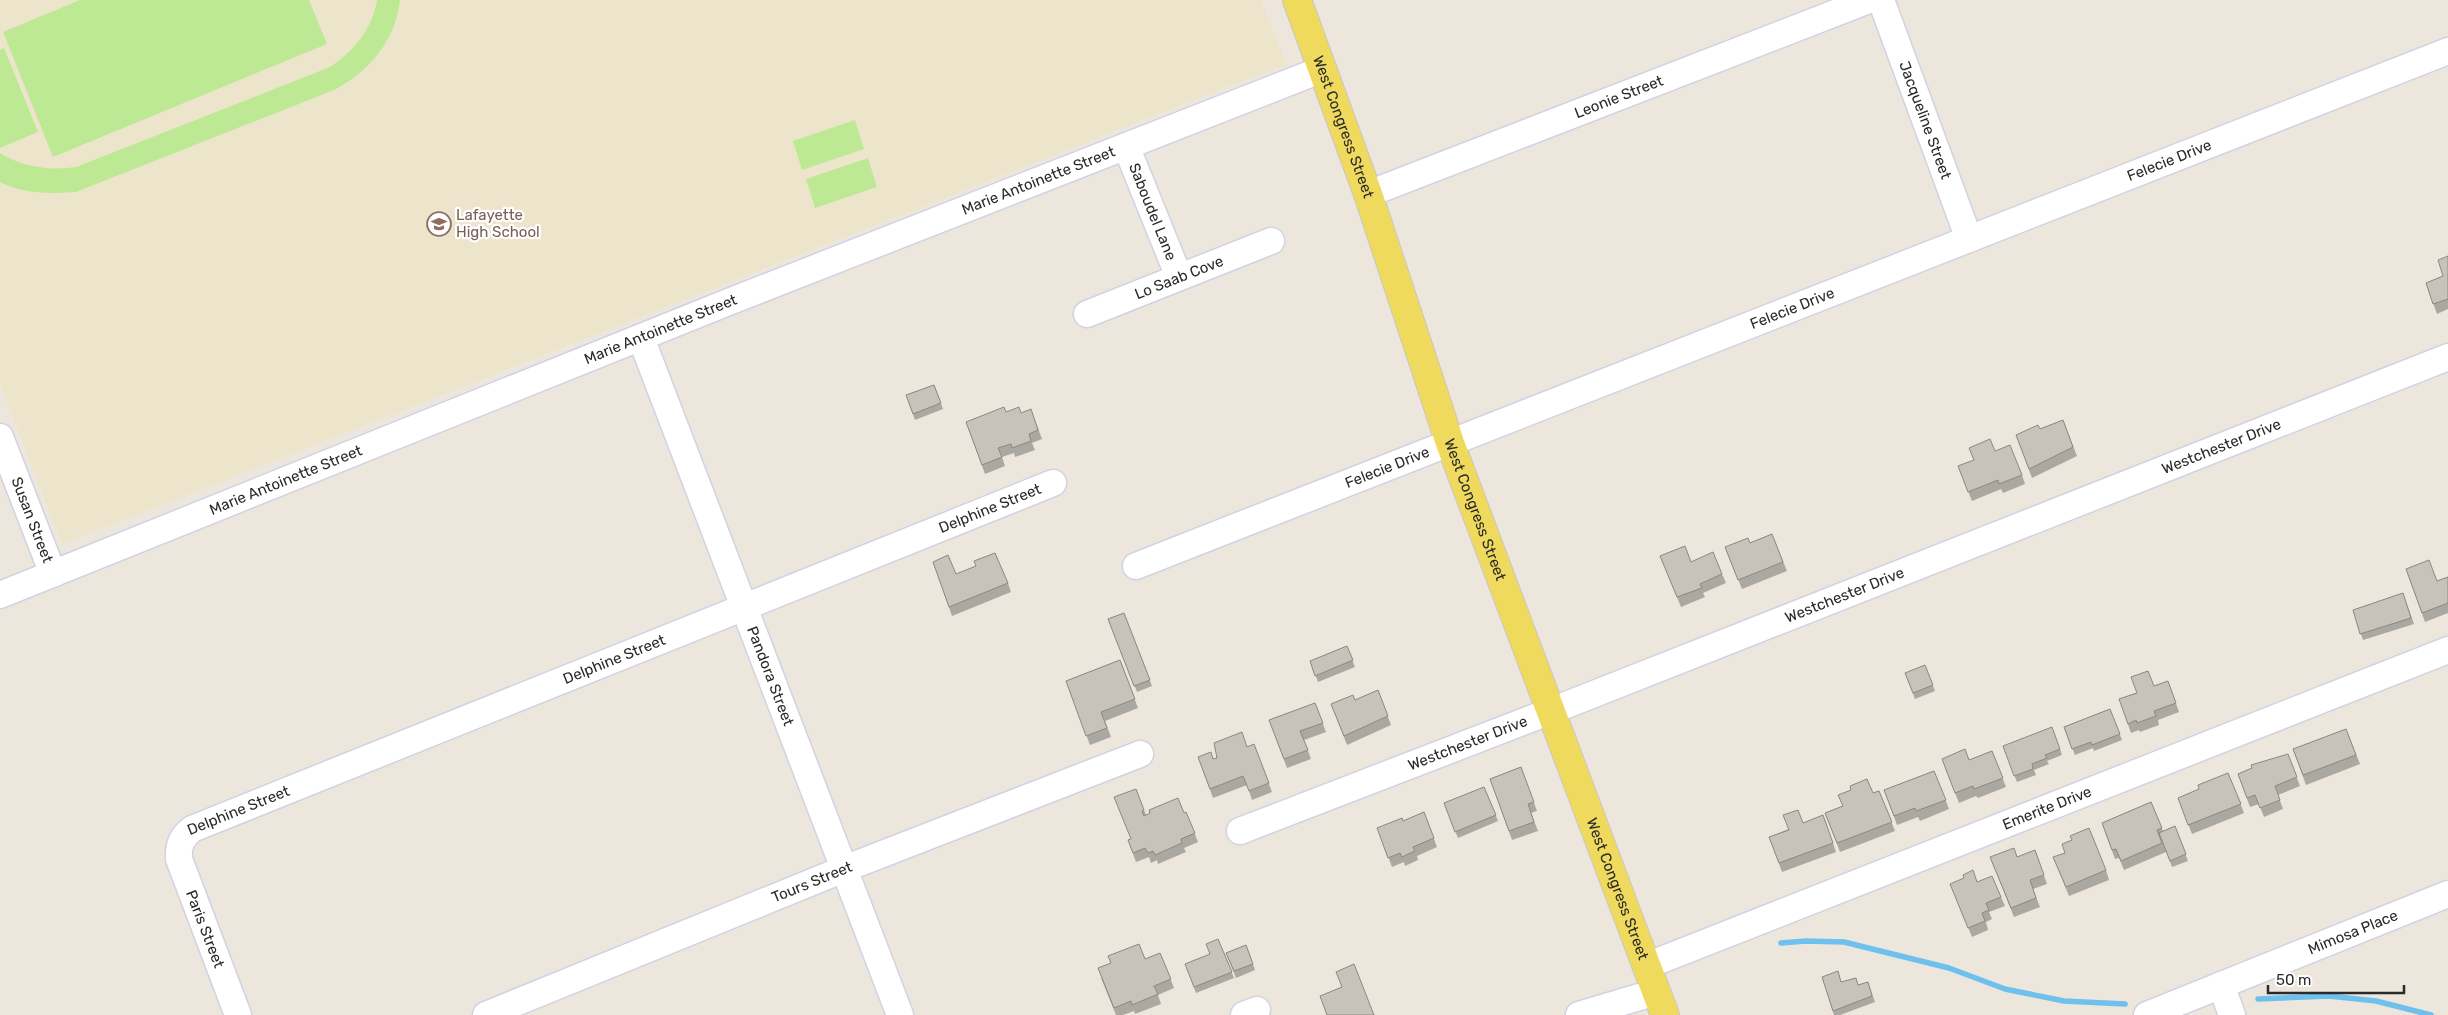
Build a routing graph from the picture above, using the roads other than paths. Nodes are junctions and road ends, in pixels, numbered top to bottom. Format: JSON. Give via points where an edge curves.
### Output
{"nodes":[{"id":1,"x":1296,"y":0,"type":"edge"},
{"id":2,"x":1870,"y":0,"type":"edge"},
{"id":3,"x":1881,"y":0,"type":"edge"},
{"id":4,"x":2448,"y":51,"type":"edge"},
{"id":5,"x":1323,"y":69,"type":"junction"},
{"id":6,"x":1126,"y":146,"type":"junction"},
{"id":7,"x":1368,"y":194,"type":"junction"},
{"id":8,"x":1969,"y":239,"type":"junction"},
{"id":9,"x":1270,"y":241,"type":"dead end"},
{"id":10,"x":1179,"y":278,"type":"junction"},
{"id":11,"x":1087,"y":314,"type":"dead end"},
{"id":12,"x":641,"y":338,"type":"junction"},
{"id":13,"x":2448,"y":357,"type":"edge"},
{"id":14,"x":0,"y":437,"type":"edge"},
{"id":15,"x":1450,"y":443,"type":"junction"},
{"id":16,"x":1052,"y":484,"type":"dead end"},
{"id":17,"x":1136,"y":566,"type":"dead end"},
{"id":18,"x":53,"y":574,"type":"junction"},
{"id":19,"x":0,"y":595,"type":"edge"},
{"id":20,"x":744,"y":605,"type":"junction"},
{"id":21,"x":2448,"y":650,"type":"edge"},
{"id":22,"x":1551,"y":711,"type":"junction"},
{"id":23,"x":1140,"y":754,"type":"dead end"},
{"id":24,"x":1240,"y":831,"type":"dead end"},
{"id":25,"x":180,"y":843,"type":"joint"},
{"id":26,"x":844,"y":868,"type":"junction"},
{"id":27,"x":2448,"y":894,"type":"edge"},
{"id":28,"x":1646,"y":966,"type":"junction"},
{"id":29,"x":2221,"y":985,"type":"junction"},
{"id":30,"x":1660,"y":1004,"type":"edge"},
{"id":31,"x":238,"y":1015,"type":"edge"},
{"id":32,"x":486,"y":1015,"type":"edge"},
{"id":33,"x":900,"y":1015,"type":"edge"},
{"id":34,"x":1579,"y":1015,"type":"edge"},
{"id":35,"x":2146,"y":1015,"type":"edge"},
{"id":36,"x":2232,"y":1015,"type":"edge"}],
"edges":[{"from":1,"to":5,"type":"main road","name":"West Congress Street"},
{"from":2,"to":7,"type":"street","name":"Leonie Street"},
{"from":3,"to":8,"type":"street","name":"Jacqueline Street"},
{"from":4,"to":8,"type":"street","name":"Felecie Drive"},
{"from":5,"to":6,"type":"street","name":"Marie Antoinette Street"},
{"from":5,"to":7,"type":"main road","name":"West Congress Street"},
{"from":6,"to":10,"type":"street","name":"Saboudel Lane"},
{"from":6,"to":12,"type":"street","name":"Marie Antoinette Street"},
{"from":7,"to":15,"type":"main road","name":"West Congress Street"},
{"from":8,"to":15,"type":"street","name":"Felecie Drive"},
{"from":9,"to":10,"type":"street","name":"Lo Saab Cove"},
{"from":10,"to":11,"type":"street","name":"Lo Saab Cove"},
{"from":12,"to":18,"type":"street","name":"Marie Antoinette Street"},
{"from":12,"to":20,"type":"street","name":"Pandora Street"},
{"from":13,"to":22,"type":"street","name":"Westchester Drive"},
{"from":14,"to":18,"type":"street","name":"Susan Street"},
{"from":15,"to":17,"type":"street","name":"Felecie Drive"},
{"from":15,"to":22,"type":"main road","name":"West Congress Street"},
{"from":16,"to":20,"type":"street","name":"Delphine Street"},
{"from":18,"to":19,"type":"street","name":"Marie Antoinette Street"},
{"from":20,"to":25,"type":"street","name":"Delphine Street","via":[[192,829]]},
{"from":20,"to":26,"type":"street","name":"Pandora Street"},
{"from":21,"to":28,"type":"street","name":"Emerite Drive"},
{"from":22,"to":24,"type":"street","name":"Westchester Drive"},
{"from":22,"to":28,"type":"main road","name":"West Congress Street"},
{"from":23,"to":26,"type":"street","name":"Tours Street"},
{"from":25,"to":31,"type":"street","name":"Paris Street","via":[[179,859]]},
{"from":26,"to":32,"type":"street","name":"Tours Street"},
{"from":26,"to":33,"type":"street","name":"Pandora Street"},
{"from":27,"to":29,"type":"street","name":"Mimosa Place"},
{"from":28,"to":30,"type":"main road","name":"West Congress Street"},
{"from":29,"to":35,"type":"street","name":"Mimosa Place"},
{"from":29,"to":36,"type":"street"},
{"from":30,"to":34,"type":"street"}]}
